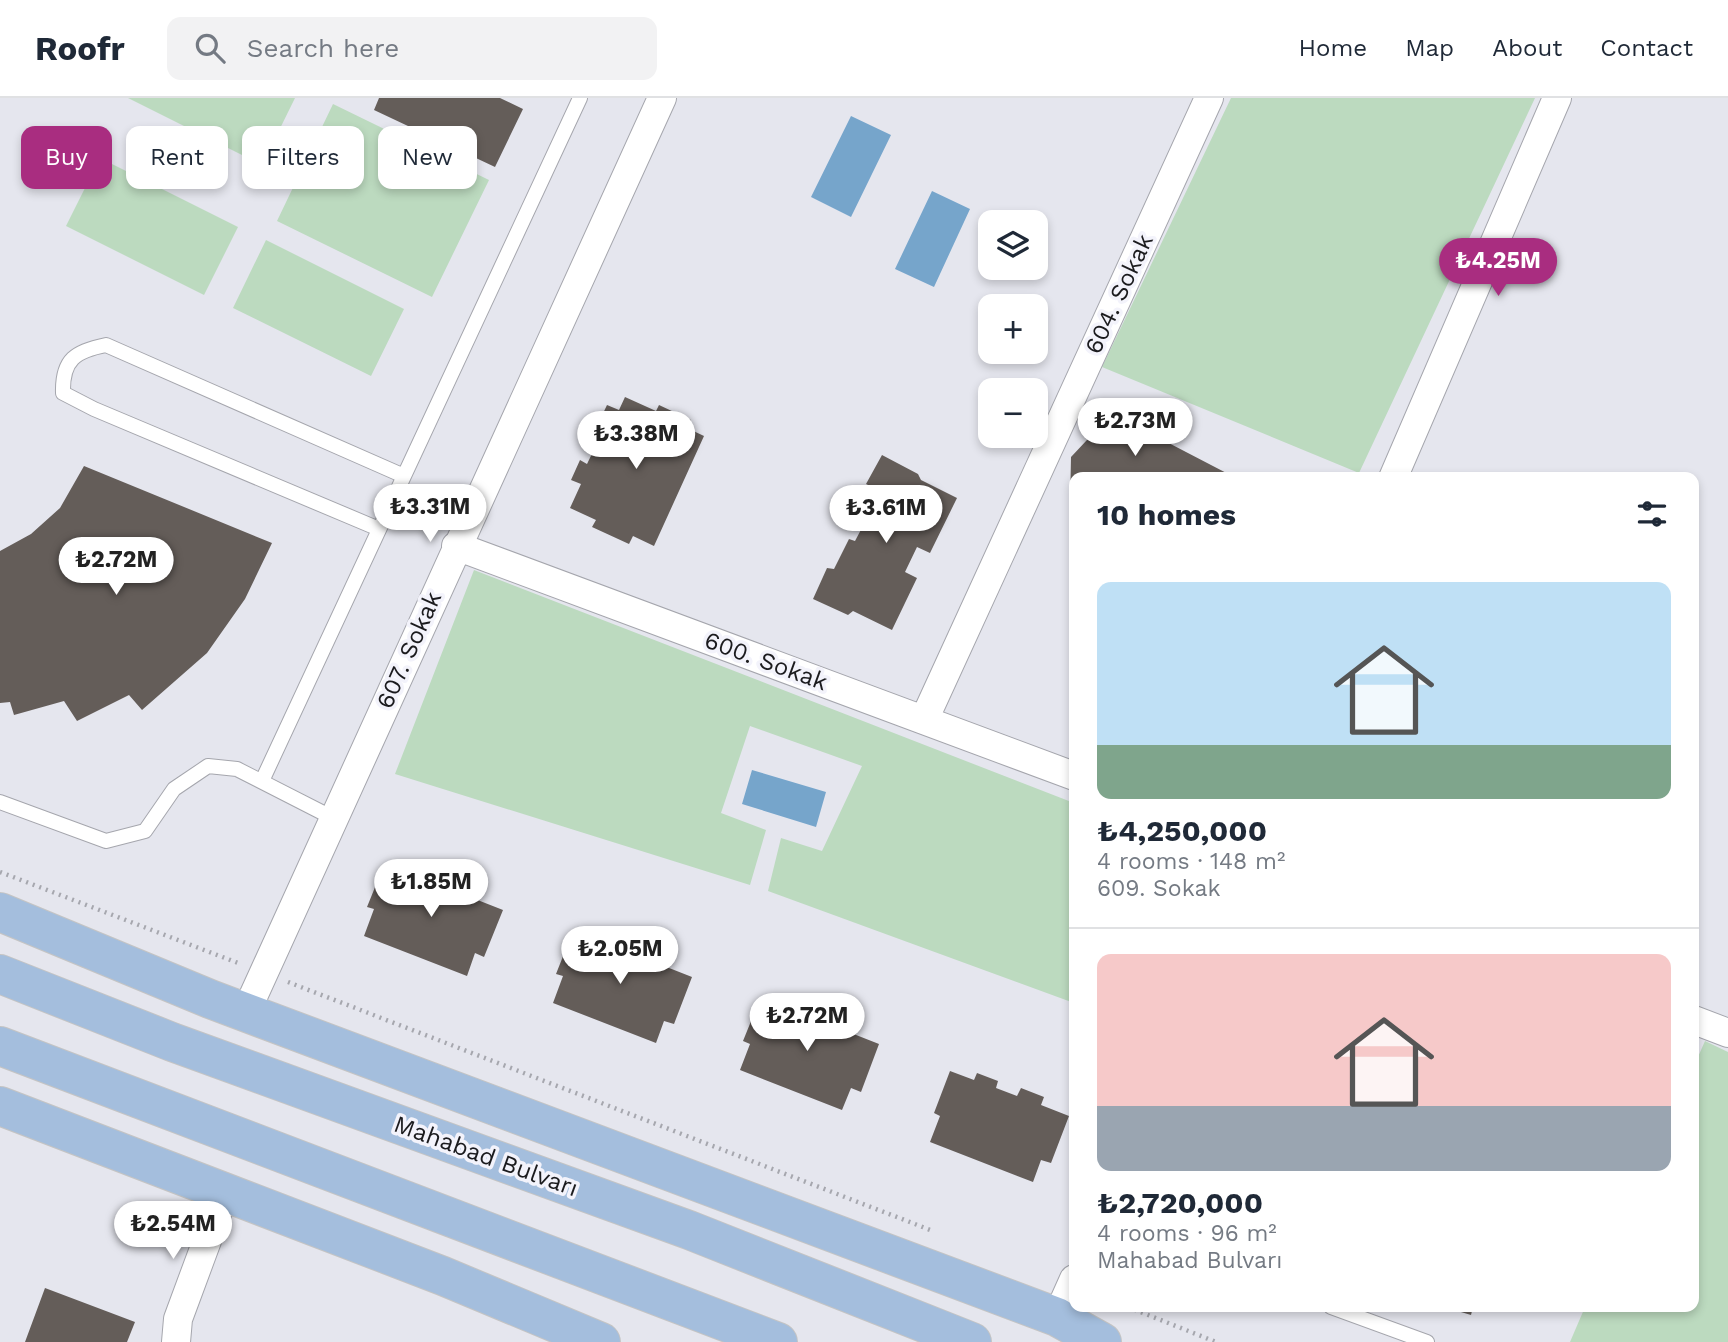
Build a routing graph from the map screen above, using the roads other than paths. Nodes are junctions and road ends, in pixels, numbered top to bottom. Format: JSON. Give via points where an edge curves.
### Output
{"nodes":[{"id":1,"x":580,"y":98,"type":"edge"},
{"id":2,"x":662,"y":98,"type":"edge"},
{"id":3,"x":1209,"y":98,"type":"edge"},
{"id":4,"x":1557,"y":98,"type":"edge"},
{"id":5,"x":1396,"y":472,"type":"edge"},
{"id":6,"x":404,"y":476,"type":"junction"},
{"id":7,"x":379,"y":529,"type":"junction"},
{"id":8,"x":456,"y":545,"type":"junction"},
{"id":9,"x":924,"y":720,"type":"junction"},
{"id":10,"x":1069,"y":774,"type":"edge"},
{"id":11,"x":262,"y":781,"type":"junction"},
{"id":12,"x":0,"y":802,"type":"edge"},
{"id":13,"x":333,"y":818,"type":"junction"},
{"id":14,"x":0,"y":912,"type":"edge"},
{"id":15,"x":0,"y":974,"type":"edge"},
{"id":16,"x":246,"y":1012,"type":"junction"},
{"id":17,"x":1699,"y":1022,"type":"edge"},
{"id":18,"x":1728,"y":1033,"type":"edge"},
{"id":19,"x":0,"y":1046,"type":"edge"},
{"id":20,"x":0,"y":1106,"type":"edge"},
{"id":21,"x":225,"y":1192,"type":"junction"},
{"id":22,"x":1069,"y":1290,"type":"edge"},
{"id":23,"x":1345,"y":1312,"type":"edge"},
{"id":24,"x":1057,"y":1317,"type":"junction"},
{"id":25,"x":176,"y":1342,"type":"edge"},
{"id":26,"x":601,"y":1342,"type":"edge"},
{"id":27,"x":778,"y":1342,"type":"edge"},
{"id":28,"x":972,"y":1342,"type":"edge"},
{"id":29,"x":1102,"y":1342,"type":"edge"},
{"id":30,"x":1427,"y":1342,"type":"edge"}],
"edges":[{"from":1,"to":6,"type":"lane"},
{"from":2,"to":8,"type":"street","name":"607. Sokak"},
{"from":3,"to":9,"type":"street","name":"604. Sokak"},
{"from":4,"to":5,"type":"street"},
{"from":6,"to":7,"type":"lane"},
{"from":6,"to":7,"type":"lane","via":[[106,345],[73,358],[62,374],[63,393],[94,409]]},
{"from":7,"to":11,"type":"lane"},
{"from":8,"to":9,"type":"street","name":"600. Sokak"},
{"from":8,"to":13,"type":"street","name":"607. Sokak"},
{"from":9,"to":10,"type":"street","name":"600. Sokak"},
{"from":11,"to":12,"type":"lane","via":[[237,769],[208,766],[174,789],[145,831],[106,841]]},
{"from":11,"to":13,"type":"lane"},
{"from":13,"to":16,"type":"street","name":"607. Sokak"},
{"from":14,"to":16,"type":"main road"},
{"from":15,"to":28,"type":"main road","name":"Mahabad Bulvarı","via":[[172,1042],[689,1230]]},
{"from":16,"to":24,"type":"main road"},
{"from":17,"to":18,"type":"street"},
{"from":19,"to":27,"type":"main road"},
{"from":20,"to":21,"type":"main road"},
{"from":21,"to":25,"type":"street","via":[[178,1320]]},
{"from":21,"to":26,"type":"main road"},
{"from":22,"to":24,"type":"street"},
{"from":23,"to":30,"type":"lane"},
{"from":24,"to":29,"type":"main road"}]}
